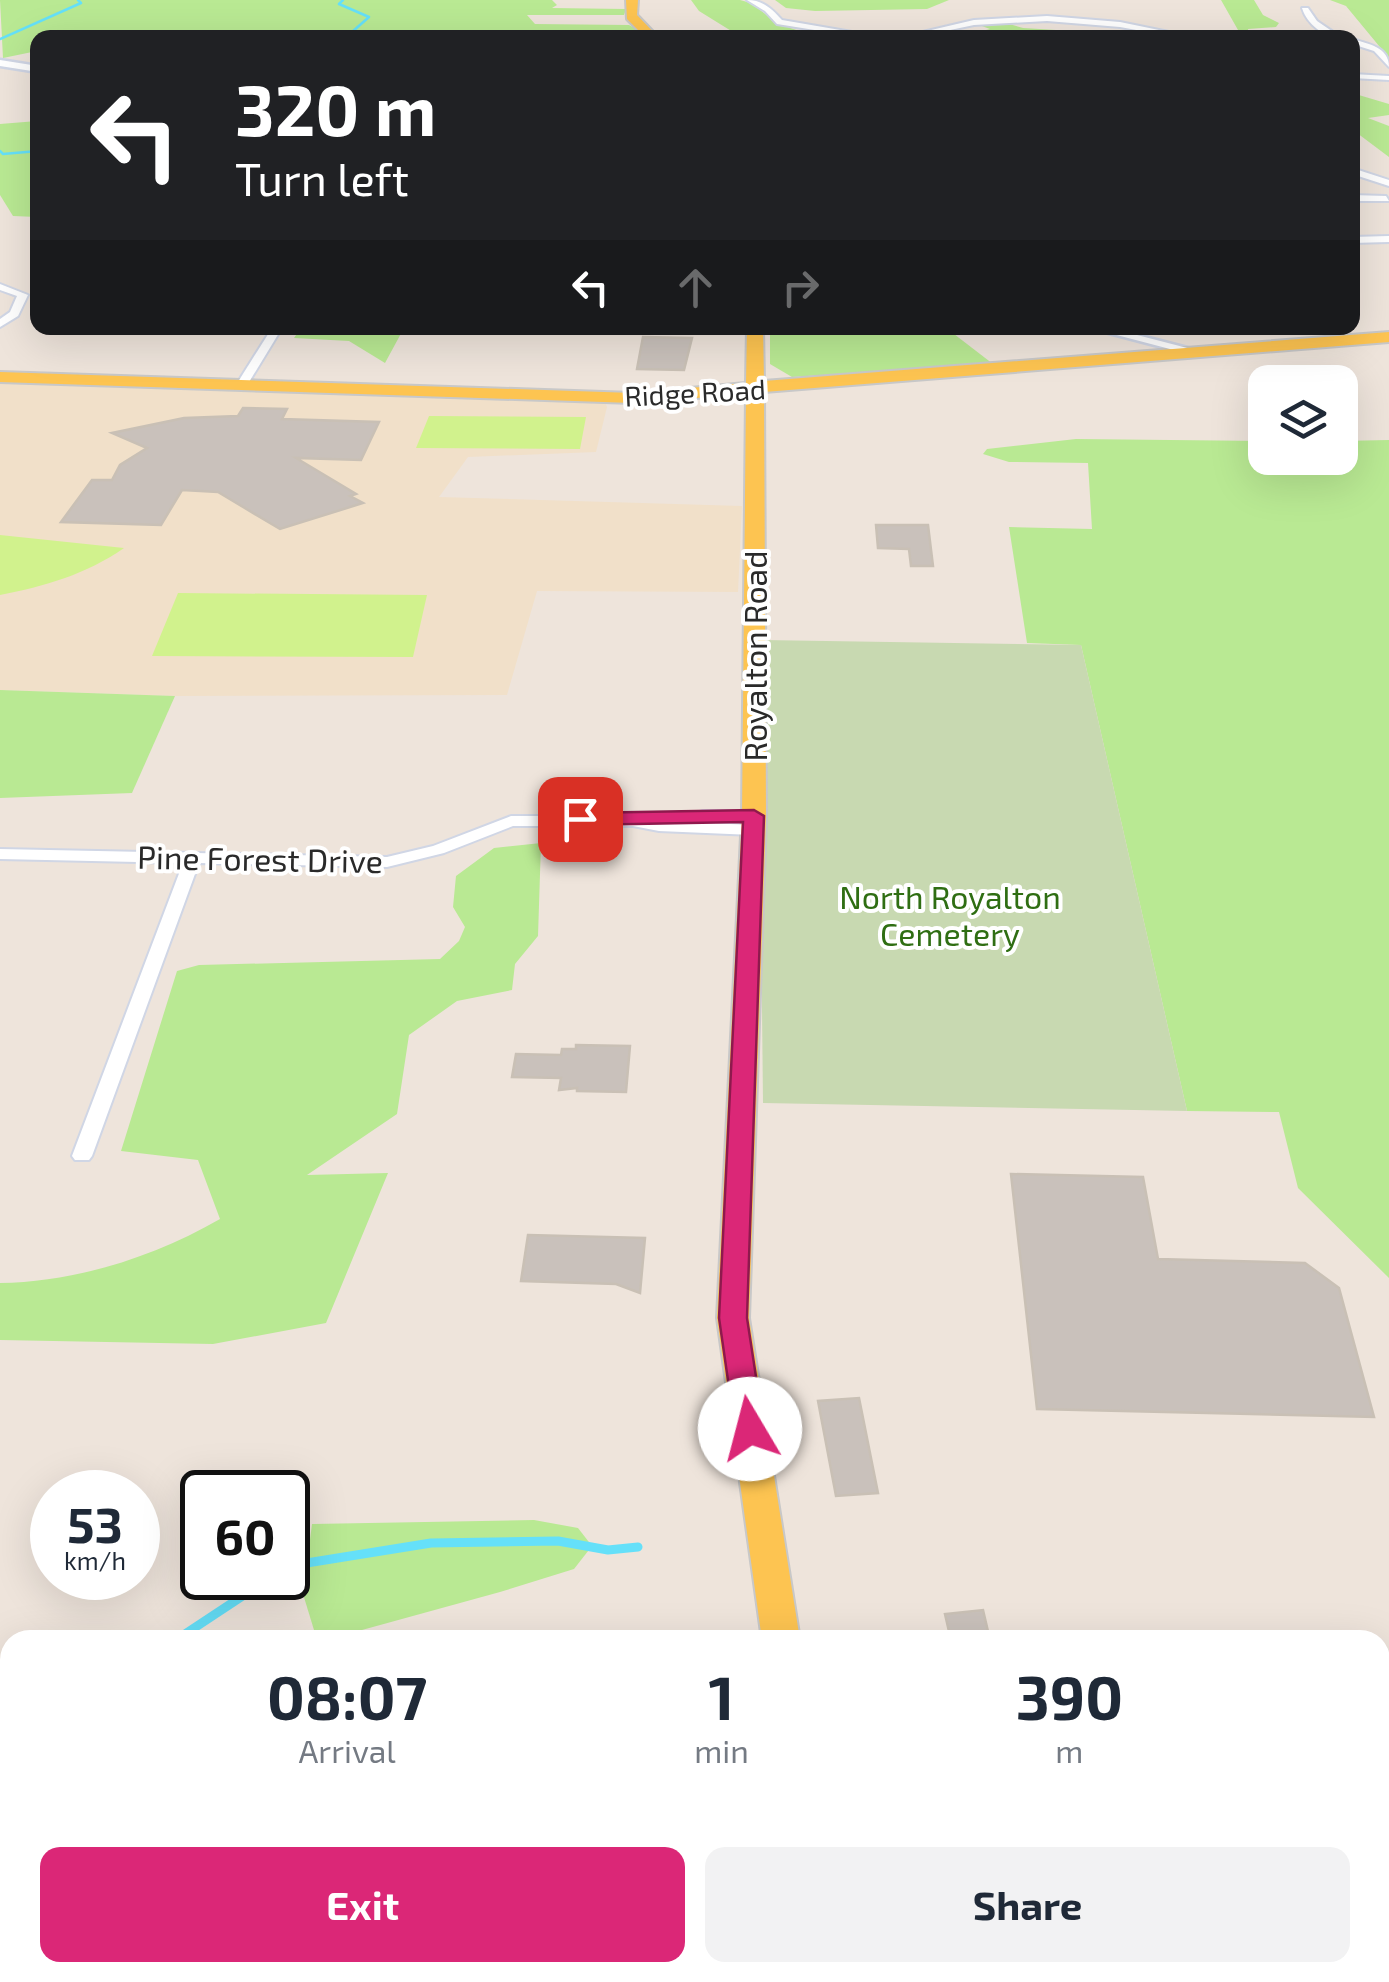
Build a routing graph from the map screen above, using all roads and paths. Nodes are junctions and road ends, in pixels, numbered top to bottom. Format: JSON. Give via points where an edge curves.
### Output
{"nodes":[{"id":1,"x":632,"y":0,"type":"edge"},
{"id":2,"x":751,"y":0,"type":"edge"},
{"id":3,"x":1304,"y":10,"type":"dead end"},
{"id":4,"x":790,"y":24,"type":"junction"},
{"id":5,"x":646,"y":30,"type":"edge"},
{"id":6,"x":830,"y":30,"type":"edge"},
{"id":7,"x":872,"y":30,"type":"edge"},
{"id":8,"x":938,"y":30,"type":"edge"},
{"id":9,"x":1154,"y":30,"type":"edge"},
{"id":10,"x":1326,"y":30,"type":"edge"},
{"id":11,"x":1360,"y":44,"type":"edge"},
{"id":12,"x":0,"y":63,"type":"edge"},
{"id":13,"x":1389,"y":65,"type":"edge"},
{"id":14,"x":30,"y":68,"type":"edge"},
{"id":15,"x":1360,"y":76,"type":"edge"},
{"id":16,"x":1389,"y":78,"type":"edge"},
{"id":17,"x":1360,"y":176,"type":"edge"},
{"id":18,"x":1388,"y":193,"type":"edge"},
{"id":19,"x":1360,"y":197,"type":"edge"},
{"id":20,"x":1389,"y":239,"type":"edge"},
{"id":21,"x":1360,"y":240,"type":"edge"},
{"id":22,"x":0,"y":287,"type":"edge"},
{"id":23,"x":30,"y":294,"type":"edge"},
{"id":24,"x":23,"y":295,"type":"junction"},
{"id":25,"x":0,"y":324,"type":"edge"},
{"id":26,"x":273,"y":335,"type":"edge"},
{"id":27,"x":755,"y":335,"type":"edge"},
{"id":28,"x":1126,"y":335,"type":"edge"},
{"id":29,"x":1389,"y":337,"type":"edge"},
{"id":30,"x":1189,"y":350,"type":"junction"},
{"id":31,"x":0,"y":377,"type":"edge"},
{"id":32,"x":242,"y":385,"type":"junction"},
{"id":33,"x":752,"y":390,"type":"junction"},
{"id":34,"x":753,"y":823,"type":"junction"},
{"id":35,"x":0,"y":854,"type":"edge"},
{"id":36,"x":192,"y":859,"type":"junction"},
{"id":37,"x":82,"y":1156,"type":"dead end"},
{"id":38,"x":780,"y":1630,"type":"edge"}],
"edges":[{"from":1,"to":5,"type":"main road","via":[[631,16]]},
{"from":2,"to":4,"type":"street"},
{"from":3,"to":10,"type":"street"},
{"from":4,"to":6,"type":"street"},
{"from":4,"to":7,"type":"street"},
{"from":8,"to":9,"type":"street","via":[[978,20],[1044,17]]},
{"from":11,"to":13,"type":"street","via":[[1377,49]]},
{"from":12,"to":14,"type":"street"},
{"from":15,"to":16,"type":"street"},
{"from":17,"to":18,"type":"street"},
{"from":18,"to":19,"type":"street"},
{"from":20,"to":21,"type":"street"},
{"from":22,"to":24,"type":"street"},
{"from":23,"to":24,"type":"street"},
{"from":24,"to":25,"type":"street"},
{"from":26,"to":32,"type":"street"},
{"from":27,"to":33,"type":"main road","name":"Royalton Road"},
{"from":28,"to":30,"type":"street"},
{"from":29,"to":30,"type":"main road","name":"Ridge Road"},
{"from":30,"to":33,"type":"main road","name":"Ridge Road"},
{"from":31,"to":32,"type":"main road","name":"Ridge Road"},
{"from":32,"to":33,"type":"main road","name":"Ridge Road","via":[[633,398]]},
{"from":33,"to":34,"type":"main road","name":"Royalton Road"},
{"from":34,"to":36,"type":"street","name":"Pine Forest Drive","via":[[511,821],[387,862]]},
{"from":34,"to":38,"type":"main road","name":"Royalton Road","via":[[733,1318]]},
{"from":35,"to":36,"type":"street","name":"Pine Forest Drive"},
{"from":36,"to":37,"type":"street"}]}
